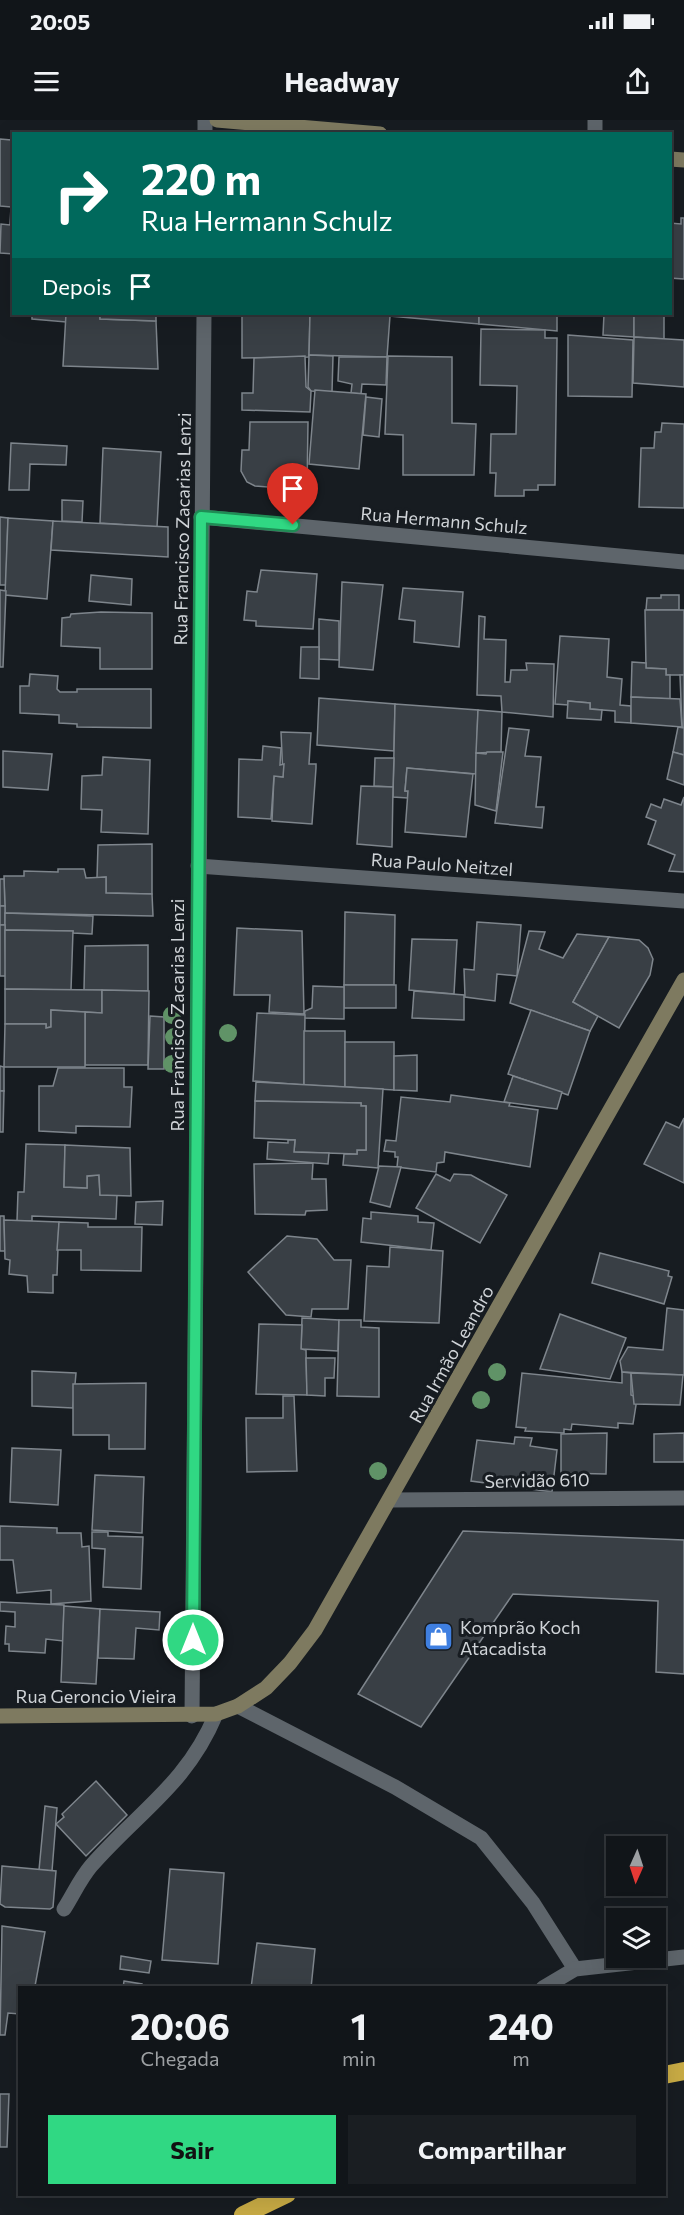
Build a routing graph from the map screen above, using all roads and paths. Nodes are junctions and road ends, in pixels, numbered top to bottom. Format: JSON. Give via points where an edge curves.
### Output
{"nodes":[{"id":1,"x":217,"y":120,"type":"edge"},
{"id":2,"x":358,"y":132,"type":"edge"},
{"id":3,"x":204,"y":315,"type":"edge"},
{"id":4,"x":201,"y":517,"type":"junction"},
{"id":5,"x":684,"y":562,"type":"edge"},
{"id":6,"x":198,"y":866,"type":"junction"},
{"id":7,"x":684,"y":901,"type":"edge"},
{"id":8,"x":684,"y":981,"type":"edge"},
{"id":9,"x":684,"y":1498,"type":"edge"},
{"id":10,"x":390,"y":1500,"type":"junction"},
{"id":11,"x":238,"y":1706,"type":"junction"},
{"id":12,"x":216,"y":1714,"type":"junction"},
{"id":13,"x":0,"y":1716,"type":"edge"},
{"id":14,"x":192,"y":1716,"type":"junction"},
{"id":15,"x":64,"y":1909,"type":"dead end"},
{"id":16,"x":684,"y":1957,"type":"edge"},
{"id":17,"x":575,"y":1969,"type":"junction"},
{"id":18,"x":546,"y":1986,"type":"edge"},
{"id":19,"x":684,"y":2071,"type":"edge"},
{"id":20,"x":666,"y":2074,"type":"edge"},
{"id":21,"x":283,"y":2196,"type":"edge"},
{"id":22,"x":243,"y":2215,"type":"edge"}],
"edges":[{"from":1,"to":2,"type":"street"},
{"from":3,"to":4,"type":"street","name":"Rua Francisco Zacarias Lenzi"},
{"from":4,"to":5,"type":"street","name":"Rua Hermann Schulz"},
{"from":4,"to":6,"type":"street","name":"Rua Francisco Zacarias Lenzi"},
{"from":6,"to":7,"type":"street","name":"Rua Paulo Neitzel"},
{"from":6,"to":14,"type":"street","name":"Rua Francisco Zacarias Lenzi"},
{"from":8,"to":10,"type":"street","name":"Rua Irmão Leandro"},
{"from":9,"to":10,"type":"street","name":"Servidão 610"},
{"from":10,"to":11,"type":"street","name":"Rua Irmão Leandro","via":[[315,1630],[266,1688]]},
{"from":11,"to":12,"type":"street","name":"Rua Irmão Leandro"},
{"from":11,"to":17,"type":"street","via":[[395,1787],[481,1838],[533,1902]]},
{"from":12,"to":14,"type":"street","name":"Rua Irmão Leandro"},
{"from":12,"to":15,"type":"street","via":[[189,1766],[90,1868]]},
{"from":13,"to":14,"type":"street","name":"Rua Geroncio Vieira"},
{"from":16,"to":17,"type":"street"},
{"from":17,"to":18,"type":"street"},
{"from":19,"to":20,"type":"highway"},
{"from":21,"to":22,"type":"highway"}]}
